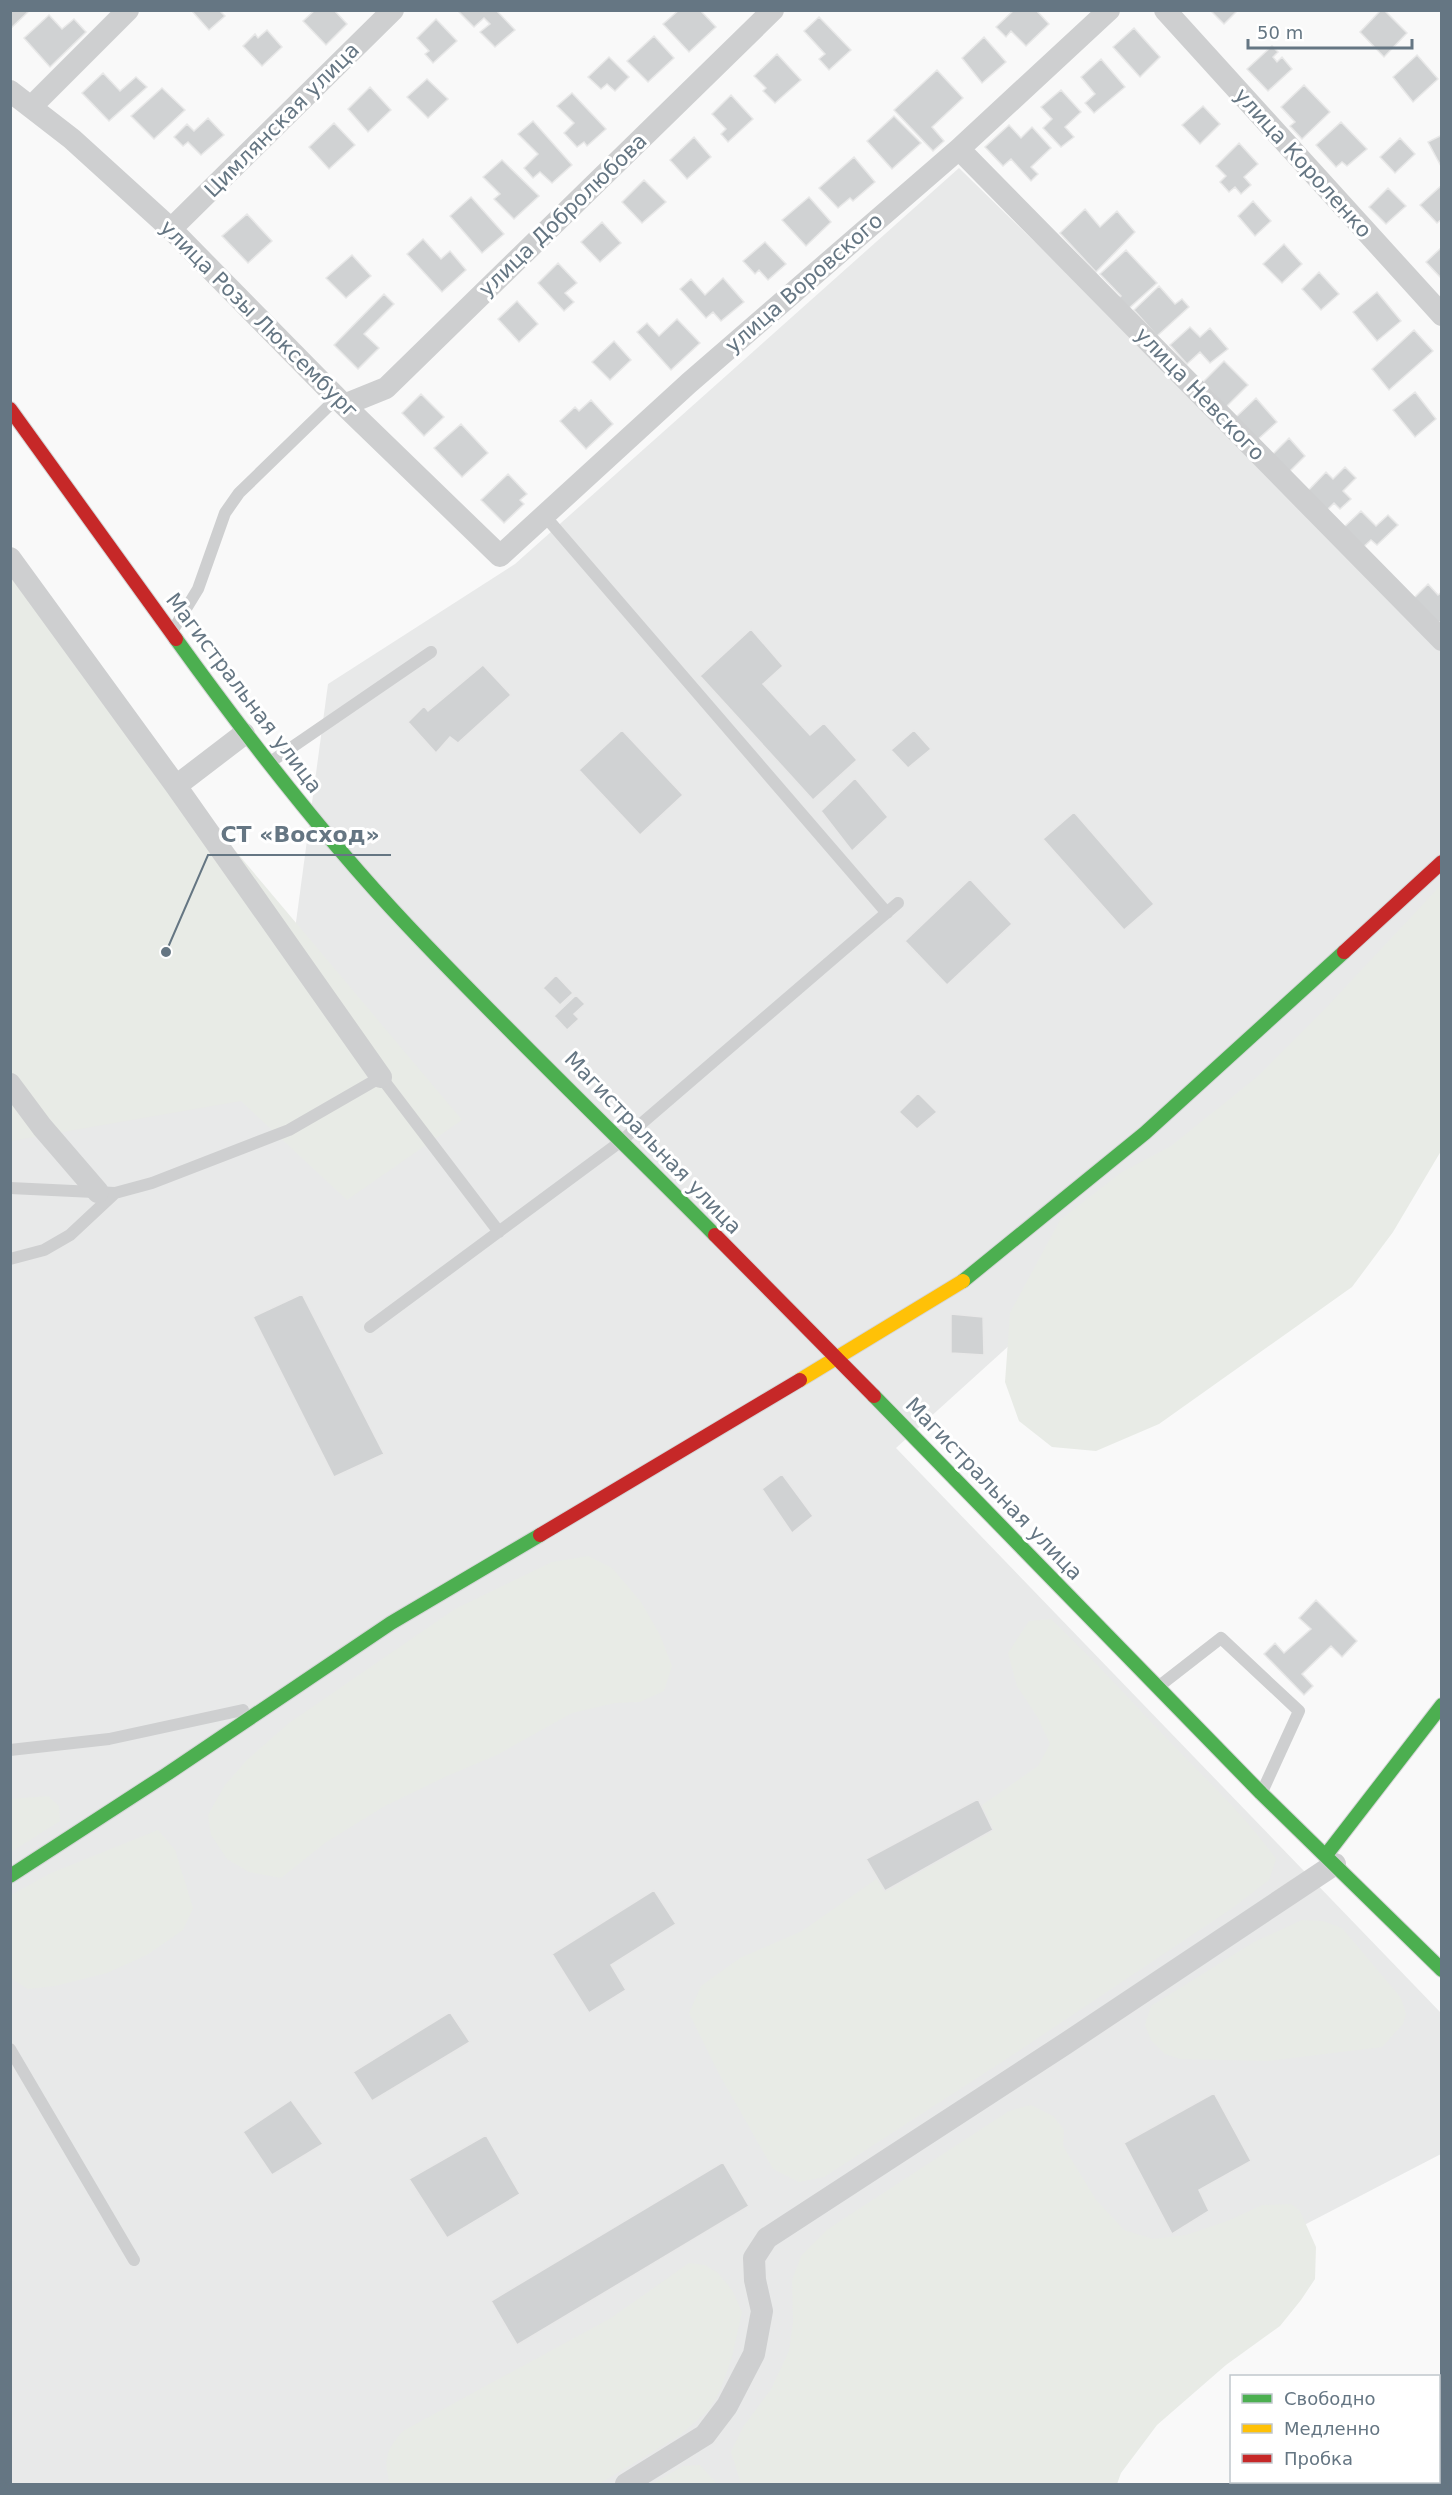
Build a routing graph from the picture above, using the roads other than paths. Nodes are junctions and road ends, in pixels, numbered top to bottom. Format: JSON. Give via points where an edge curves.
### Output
{"nodes":[{"id":1,"x":128,"y":10,"type":"edge"},
{"id":2,"x":393,"y":10,"type":"edge"},
{"id":3,"x":773,"y":10,"type":"edge"},
{"id":4,"x":1109,"y":10,"type":"edge"},
{"id":5,"x":1165,"y":10,"type":"edge"},
{"id":6,"x":10,"y":91,"type":"edge"},
{"id":7,"x":31,"y":107,"type":"junction"},
{"id":8,"x":959,"y":149,"type":"junction"},
{"id":9,"x":171,"y":229,"type":"junction"},
{"id":10,"x":1442,"y":315,"type":"edge"},
{"id":11,"x":340,"y":402,"type":"junction"},
{"id":12,"x":10,"y":409,"type":"edge"},
{"id":13,"x":544,"y":515,"type":"junction"},
{"id":14,"x":500,"y":556,"type":"joint"},
{"id":15,"x":10,"y":558,"type":"edge"},
{"id":16,"x":171,"y":633,"type":"junction"},
{"id":17,"x":1442,"y":640,"type":"edge"},
{"id":18,"x":432,"y":652,"type":"dead end"},
{"id":19,"x":244,"y":734,"type":"junction"},
{"id":20,"x":268,"y":763,"type":"junction"},
{"id":21,"x":176,"y":786,"type":"junction"},
{"id":22,"x":1442,"y":861,"type":"edge"},
{"id":23,"x":898,"y":903,"type":"dead end"},
{"id":24,"x":887,"y":913,"type":"junction"},
{"id":25,"x":381,"y":1077,"type":"junction"},
{"id":26,"x":10,"y":1084,"type":"edge"},
{"id":27,"x":620,"y":1142,"type":"junction"},
{"id":28,"x":10,"y":1188,"type":"edge"},
{"id":29,"x":106,"y":1192,"type":"junction"},
{"id":30,"x":499,"y":1232,"type":"junction"},
{"id":31,"x":10,"y":1259,"type":"edge"},
{"id":32,"x":370,"y":1327,"type":"dead end"},
{"id":33,"x":837,"y":1358,"type":"junction"},
{"id":34,"x":1158,"y":1687,"type":"junction"},
{"id":35,"x":271,"y":1704,"type":"junction"},
{"id":36,"x":1442,"y":1705,"type":"edge"},
{"id":37,"x":10,"y":1750,"type":"edge"},
{"id":38,"x":1261,"y":1793,"type":"junction"},
{"id":39,"x":1330,"y":1859,"type":"junction"},
{"id":40,"x":10,"y":1876,"type":"edge"},
{"id":41,"x":1442,"y":1970,"type":"edge"},
{"id":42,"x":10,"y":2049,"type":"edge"},
{"id":43,"x":134,"y":2260,"type":"dead end"},
{"id":44,"x":626,"y":2484,"type":"edge"}],
"edges":[{"from":1,"to":7,"type":"street"},
{"from":2,"to":9,"type":"street","name":"Цимлянская улица"},
{"from":3,"to":11,"type":"street","name":"улица Добролюбова","via":[[386,388]]},
{"from":4,"to":8,"type":"street","name":"улица Воровского"},
{"from":5,"to":10,"type":"street","name":"улица Короленко"},
{"from":6,"to":7,"type":"street","name":"улица Розы Люксембург"},
{"from":7,"to":9,"type":"street","name":"улица Розы Люксембург"},
{"from":8,"to":13,"type":"street","name":"улица Воровского","via":[[688,383]]},
{"from":8,"to":17,"type":"street","name":"улица Невского"},
{"from":9,"to":11,"type":"street","name":"улица Розы Люксембург"},
{"from":11,"to":14,"type":"street","name":"улица Розы Люксембург"},
{"from":11,"to":16,"type":"lane","via":[[238,492],[225,513],[198,589]]},
{"from":12,"to":16,"type":"main road","name":"Магистральная улица"},
{"from":13,"to":14,"type":"street","name":"улица Воровского"},
{"from":13,"to":24,"type":"lane"},
{"from":15,"to":21,"type":"street"},
{"from":16,"to":19,"type":"main road","name":"Магистральная улица"},
{"from":18,"to":20,"type":"lane"},
{"from":19,"to":20,"type":"main road","name":"Магистральная улица"},
{"from":19,"to":21,"type":"street"},
{"from":20,"to":27,"type":"main road","name":"Магистральная улица","via":[[407,924]]},
{"from":21,"to":25,"type":"street"},
{"from":22,"to":33,"type":"main road","via":[[1136,1140],[967,1279]]},
{"from":23,"to":24,"type":"lane"},
{"from":24,"to":27,"type":"lane"},
{"from":25,"to":29,"type":"lane","via":[[289,1130],[152,1184]]},
{"from":25,"to":30,"type":"lane"},
{"from":26,"to":29,"type":"street","via":[[42,1127]]},
{"from":27,"to":30,"type":"lane"},
{"from":27,"to":33,"type":"main road","name":"Магистральная улица"},
{"from":28,"to":29,"type":"lane"},
{"from":29,"to":31,"type":"lane","via":[[70,1234],[44,1250]]},
{"from":30,"to":32,"type":"lane"},
{"from":33,"to":34,"type":"main road","name":"Магистральная улица"},
{"from":33,"to":35,"type":"main road","via":[[391,1623]]},
{"from":34,"to":38,"type":"main road","name":"Магистральная улица"},
{"from":34,"to":38,"type":"lane","via":[[1221,1638],[1299,1711]]},
{"from":35,"to":37,"type":"lane","via":[[109,1739]]},
{"from":35,"to":40,"type":"main road"},
{"from":36,"to":39,"type":"main road"},
{"from":38,"to":39,"type":"main road","name":"Магистральная улица"},
{"from":39,"to":41,"type":"main road","name":"Магистральная улица"},
{"from":39,"to":44,"type":"street","via":[[1056,2050],[767,2238],[754,2258],[762,2311],[754,2354],[727,2406],[705,2435]]},
{"from":42,"to":43,"type":"lane"}]}
